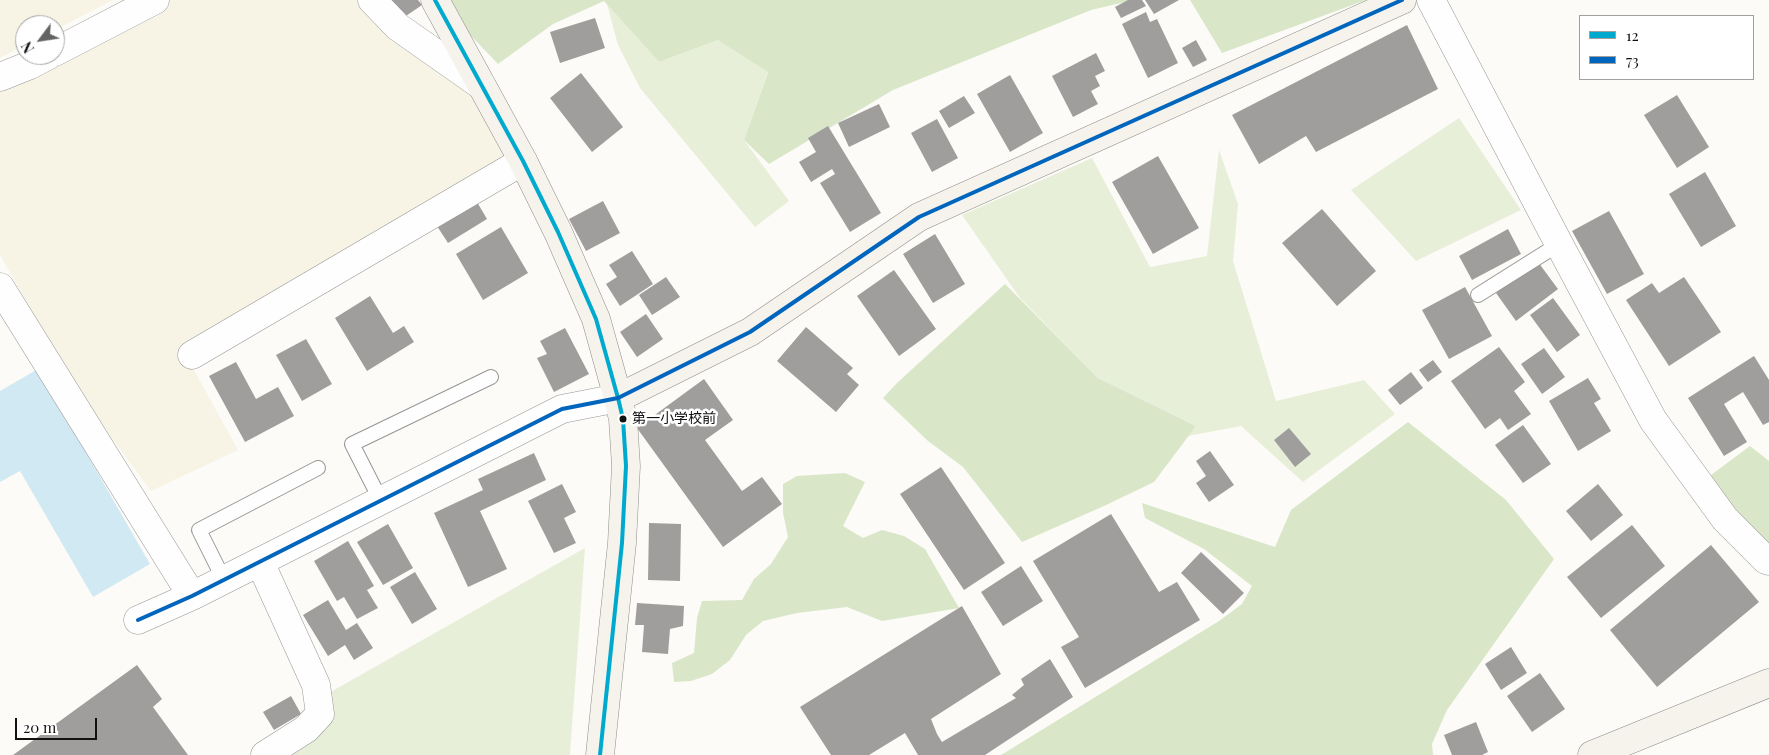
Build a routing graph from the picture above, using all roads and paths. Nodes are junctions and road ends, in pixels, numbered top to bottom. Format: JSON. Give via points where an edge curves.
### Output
{"nodes":[{"id":1,"x":156,"y":0,"type":"edge"},
{"id":2,"x":372,"y":0,"type":"edge"},
{"id":3,"x":435,"y":0,"type":"edge"},
{"id":4,"x":1402,"y":0,"type":"edge"},
{"id":5,"x":1431,"y":0,"type":"edge"},
{"id":6,"x":65,"y":47,"type":"edge"},
{"id":7,"x":30,"y":65,"type":"edge"},
{"id":8,"x":0,"y":77,"type":"edge"},
{"id":9,"x":482,"y":86,"type":"junction"},
{"id":10,"x":523,"y":161,"type":"junction"},
{"id":11,"x":1559,"y":244,"type":"junction"},
{"id":12,"x":0,"y":287,"type":"edge"},
{"id":13,"x":1478,"y":295,"type":"dead end"},
{"id":14,"x":192,"y":355,"type":"dead end"},
{"id":15,"x":491,"y":377,"type":"dead end"},
{"id":16,"x":618,"y":398,"type":"junction"},
{"id":17,"x":318,"y":468,"type":"dead end"},
{"id":18,"x":381,"y":501,"type":"junction"},
{"id":19,"x":1769,"y":561,"type":"edge"},
{"id":20,"x":260,"y":562,"type":"junction"},
{"id":21,"x":224,"y":580,"type":"junction"},
{"id":22,"x":192,"y":596,"type":"junction"},
{"id":23,"x":138,"y":620,"type":"dead end"},
{"id":24,"x":1769,"y":683,"type":"edge"},
{"id":25,"x":265,"y":755,"type":"edge"},
{"id":26,"x":600,"y":755,"type":"edge"},
{"id":27,"x":1592,"y":755,"type":"edge"}],
"edges":[{"from":1,"to":6,"type":"street"},
{"from":2,"to":9,"type":"street","via":[[398,27]]},
{"from":3,"to":9,"type":"street"},
{"from":4,"to":16,"type":"street","via":[[919,217],[750,332]]},
{"from":5,"to":11,"type":"street"},
{"from":7,"to":8,"type":"street"},
{"from":9,"to":10,"type":"street"},
{"from":10,"to":14,"type":"street"},
{"from":10,"to":16,"type":"street","via":[[596,319]]},
{"from":11,"to":13,"type":"lane"},
{"from":11,"to":19,"type":"street","via":[[1653,420],[1725,519]]},
{"from":12,"to":22,"type":"street"},
{"from":15,"to":18,"type":"lane","via":[[352,444]]},
{"from":16,"to":18,"type":"street","via":[[562,409]]},
{"from":16,"to":26,"type":"street","via":[[623,419],[626,466],[623,533]]},
{"from":17,"to":21,"type":"lane","via":[[199,530]]},
{"from":18,"to":20,"type":"street"},
{"from":20,"to":21,"type":"street"},
{"from":20,"to":25,"type":"street","via":[[316,685],[320,714],[306,729]]},
{"from":21,"to":22,"type":"street"},
{"from":22,"to":23,"type":"street"},
{"from":24,"to":27,"type":"street"}]}
